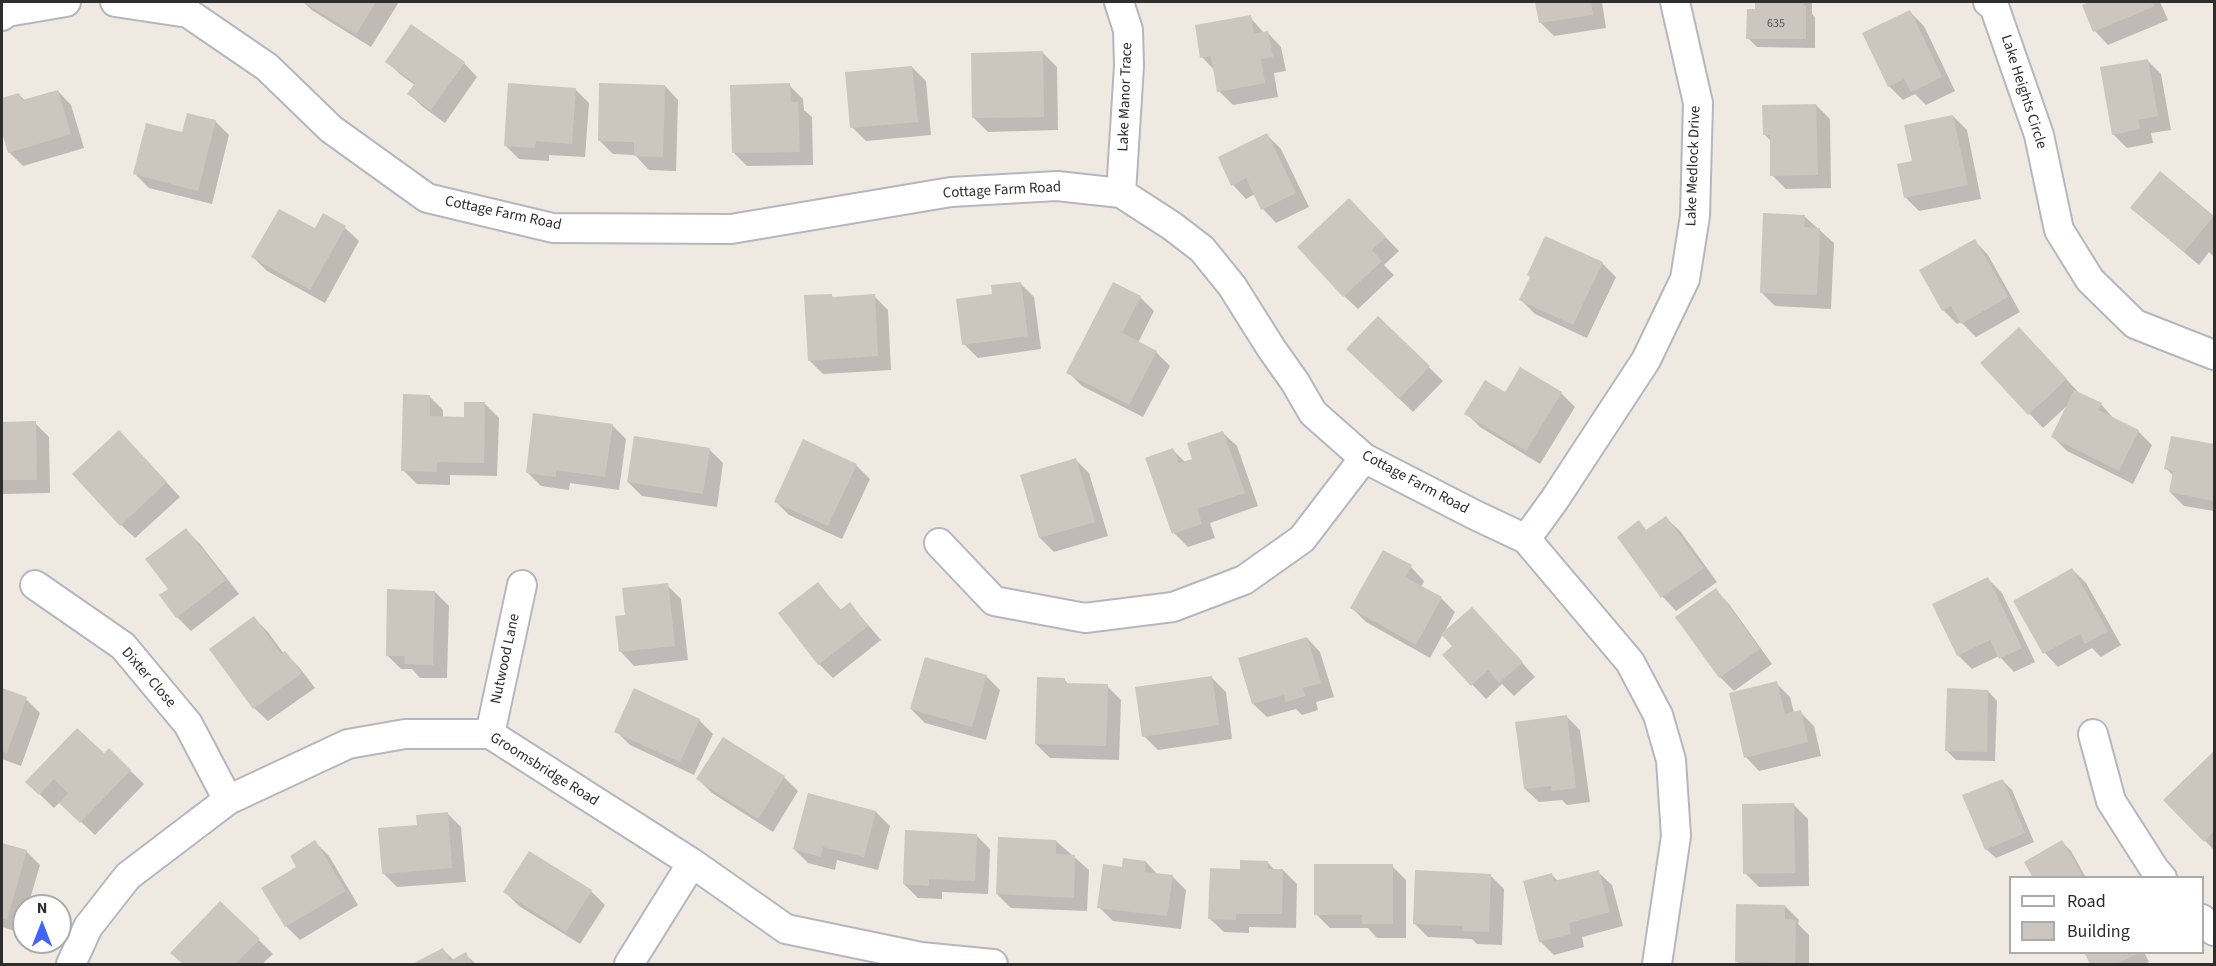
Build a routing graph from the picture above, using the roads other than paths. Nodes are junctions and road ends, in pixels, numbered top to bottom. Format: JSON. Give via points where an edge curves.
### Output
{"nodes":[{"id":1,"x":66,"y":2,"type":"edge"},
{"id":2,"x":115,"y":2,"type":"edge"},
{"id":3,"x":1119,"y":2,"type":"edge"},
{"id":4,"x":1675,"y":2,"type":"edge"},
{"id":5,"x":1988,"y":2,"type":"edge"},
{"id":6,"x":2,"y":16,"type":"edge"},
{"id":7,"x":1121,"y":193,"type":"junction"},
{"id":8,"x":2214,"y":355,"type":"edge"},
{"id":9,"x":1364,"y":458,"type":"junction"},
{"id":10,"x":1526,"y":539,"type":"junction"},
{"id":11,"x":939,"y":543,"type":"dead end"},
{"id":12,"x":35,"y":585,"type":"dead end"},
{"id":13,"x":522,"y":585,"type":"dead end"},
{"id":14,"x":490,"y":734,"type":"junction"},
{"id":15,"x":2093,"y":734,"type":"dead end"},
{"id":16,"x":228,"y":800,"type":"junction"},
{"id":17,"x":692,"y":863,"type":"junction"},
{"id":18,"x":2160,"y":876,"type":"edge"},
{"id":19,"x":71,"y":964,"type":"edge"},
{"id":20,"x":629,"y":964,"type":"edge"},
{"id":21,"x":993,"y":964,"type":"edge"},
{"id":22,"x":1657,"y":964,"type":"edge"}],
"edges":[{"from":1,"to":6,"type":"street"},
{"from":2,"to":7,"type":"street","name":"Cottage Farm Road","via":[[188,13],[267,67],[331,129],[427,198],[553,228],[731,229],[951,192],[1057,186]]},
{"from":3,"to":7,"type":"street","name":"Lake Manor Trace","via":[[1128,30],[1129,66]]},
{"from":4,"to":10,"type":"street","name":"Lake Medlock Drive","via":[[1698,103],[1695,216],[1685,279],[1646,360]]},
{"from":5,"to":8,"type":"street","name":"Lake Heights Circle","via":[[1994,6],[2039,135],[2059,230],[2090,280],[2135,324]]},
{"from":7,"to":9,"type":"street","name":"Cottage Farm Road","via":[[1202,249],[1232,286],[1313,413]]},
{"from":9,"to":10,"type":"street","name":"Cottage Farm Road"},
{"from":9,"to":11,"type":"street","via":[[1302,539],[1245,580],[1173,608],[1085,618],[994,601]]},
{"from":10,"to":22,"type":"street","name":"Cottage Farm Road","via":[[1630,662],[1658,716],[1671,760],[1676,836]]},
{"from":12,"to":16,"type":"street","name":"Dixter Close","via":[[123,646],[188,724]]},
{"from":13,"to":14,"type":"street","name":"Nutwood Lane"},
{"from":14,"to":16,"type":"street","name":"Groomsbridge Road","via":[[405,734],[348,744]]},
{"from":14,"to":17,"type":"street","name":"Groomsbridge Road"},
{"from":15,"to":18,"type":"street","via":[[2111,801]]},
{"from":16,"to":19,"type":"street","name":"Groomsbridge Road","via":[[128,876],[88,927]]},
{"from":17,"to":20,"type":"street"},
{"from":17,"to":21,"type":"street","name":"Groomsbridge Road","via":[[786,929],[921,957]]}]}
